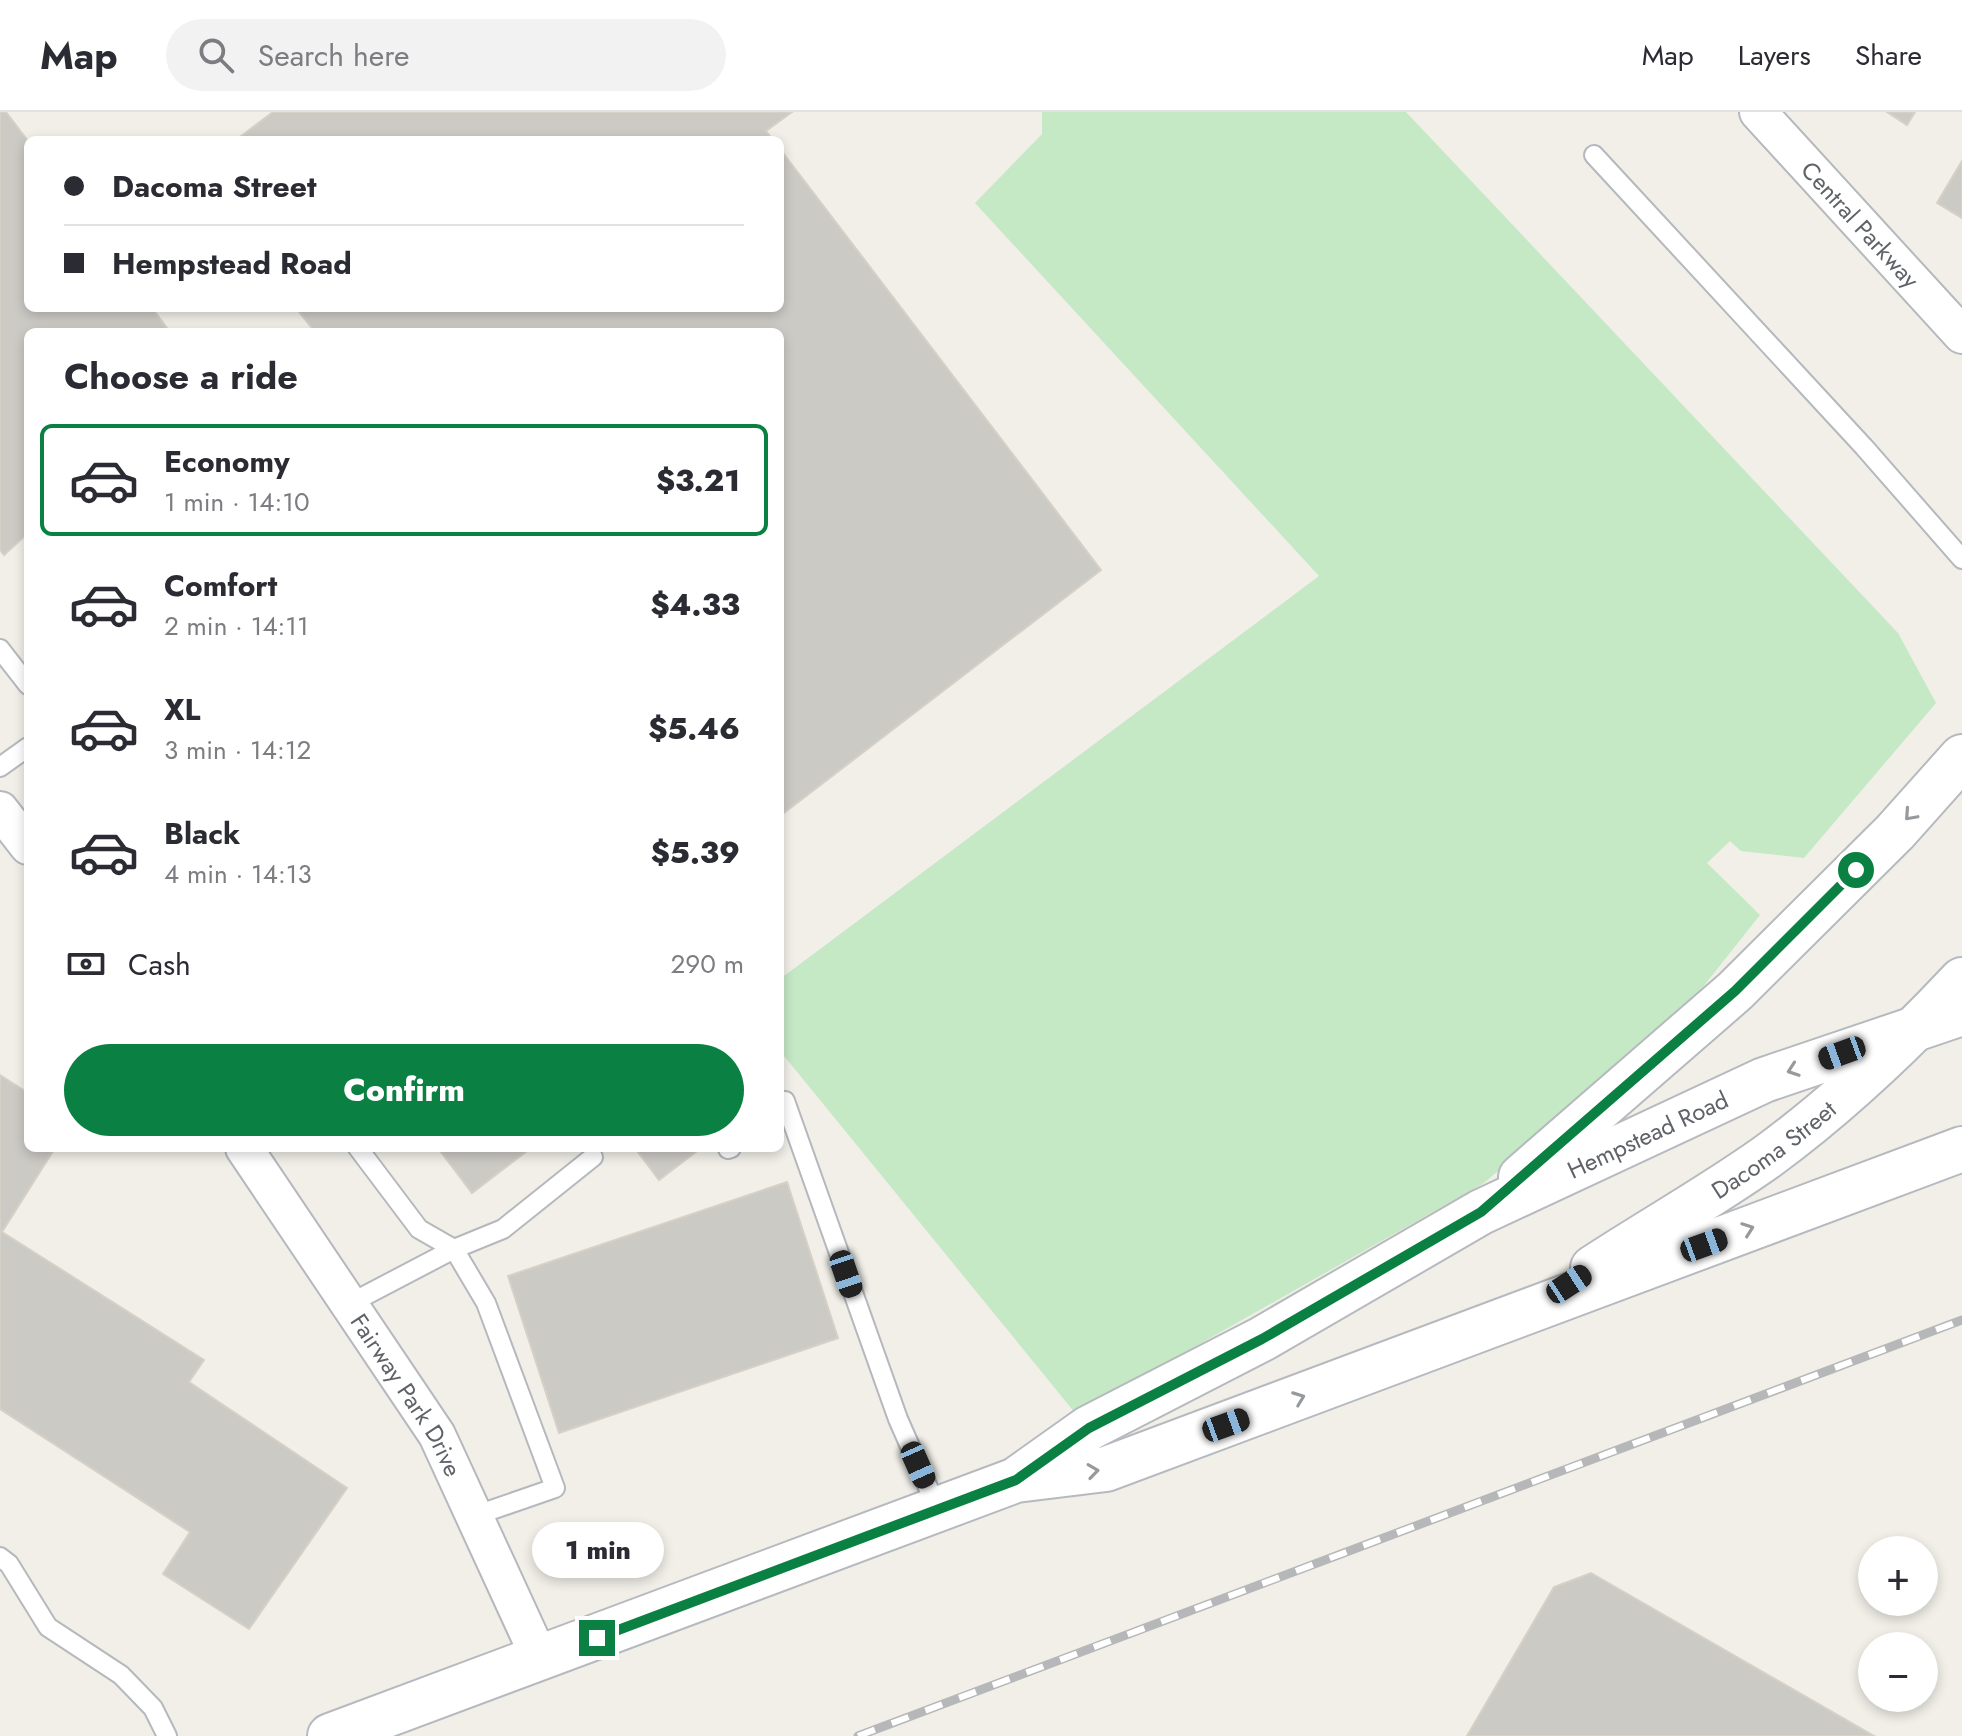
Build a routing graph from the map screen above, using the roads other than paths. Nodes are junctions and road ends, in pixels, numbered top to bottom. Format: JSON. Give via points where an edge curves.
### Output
{"nodes":[{"id":1,"x":1758,"y":112,"type":"edge"},
{"id":2,"x":1594,"y":155,"type":"dead end"},
{"id":3,"x":1962,"y":335,"type":"edge"},
{"id":4,"x":1962,"y":559,"type":"edge"},
{"id":5,"x":0,"y":649,"type":"edge"},
{"id":6,"x":24,"y":680,"type":"edge"},
{"id":7,"x":24,"y":750,"type":"edge"},
{"id":8,"x":1962,"y":757,"type":"edge"},
{"id":9,"x":0,"y":767,"type":"edge"},
{"id":10,"x":0,"y":810,"type":"edge"},
{"id":11,"x":24,"y":841,"type":"edge"},
{"id":12,"x":1962,"y":980,"type":"edge"},
{"id":13,"x":1962,"y":1013,"type":"edge"},
{"id":14,"x":1919,"y":1026,"type":"junction"},
{"id":15,"x":784,"y":1107,"type":"edge"},
{"id":16,"x":1962,"y":1149,"type":"edge"},
{"id":17,"x":247,"y":1152,"type":"edge"},
{"id":18,"x":361,"y":1152,"type":"edge"},
{"id":19,"x":593,"y":1157,"type":"dead end"},
{"id":20,"x":1481,"y":1212,"type":"junction"},
{"id":21,"x":454,"y":1249,"type":"junction"},
{"id":22,"x":349,"y":1304,"type":"junction"},
{"id":23,"x":1522,"y":1314,"type":"junction"},
{"id":24,"x":1016,"y":1480,"type":"junction"},
{"id":25,"x":938,"y":1510,"type":"junction"},
{"id":26,"x":474,"y":1516,"type":"junction"},
{"id":27,"x":0,"y":1557,"type":"edge"},
{"id":28,"x":540,"y":1659,"type":"junction"},
{"id":29,"x":167,"y":1736,"type":"edge"},
{"id":30,"x":330,"y":1736,"type":"edge"}],
"edges":[{"from":1,"to":3,"type":"street","name":"Central Parkway"},
{"from":2,"to":4,"type":"lane"},
{"from":5,"to":6,"type":"lane"},
{"from":7,"to":9,"type":"lane"},
{"from":8,"to":20,"type":"main road","one_way":true,"via":[[1895,832],[1735,991]]},
{"from":10,"to":11,"type":"street"},
{"from":12,"to":14,"type":"main road","name":"Dacoma Street"},
{"from":13,"to":14,"type":"main road","name":"Hempstead Road"},
{"from":14,"to":20,"type":"main road","name":"Hempstead Road","one_way":true,"via":[[1764,1080]]},
{"from":14,"to":23,"type":"main road","name":"Dacoma Street","via":[[1842,1098],[1767,1156]]},
{"from":15,"to":25,"type":"lane","via":[[898,1419]]},
{"from":23,"to":16,"type":"main road","name":"Hempstead Road","one_way":true},
{"from":17,"to":22,"type":"street","name":"Fairway Park Drive"},
{"from":18,"to":21,"type":"lane","via":[[419,1229]]},
{"from":19,"to":21,"type":"lane","via":[[503,1229]]},
{"from":20,"to":24,"type":"main road","name":"Hempstead Road","via":[[1262,1339],[1089,1428]]},
{"from":21,"to":22,"type":"lane"},
{"from":21,"to":26,"type":"lane","via":[[486,1303],[555,1488]]},
{"from":22,"to":26,"type":"street","name":"Fairway Park Drive","via":[[437,1435]]},
{"from":24,"to":23,"type":"main road","name":"Hempstead Road","one_way":true,"via":[[1106,1469]]},
{"from":24,"to":25,"type":"main road","name":"Hempstead Road"},
{"from":25,"to":28,"type":"main road","name":"Hempstead Road"},
{"from":26,"to":28,"type":"street","name":"Fairway Park Drive"},
{"from":27,"to":29,"type":"lane","via":[[48,1627],[121,1675],[153,1708]]},
{"from":28,"to":30,"type":"main road","name":"Hempstead Road"}]}
